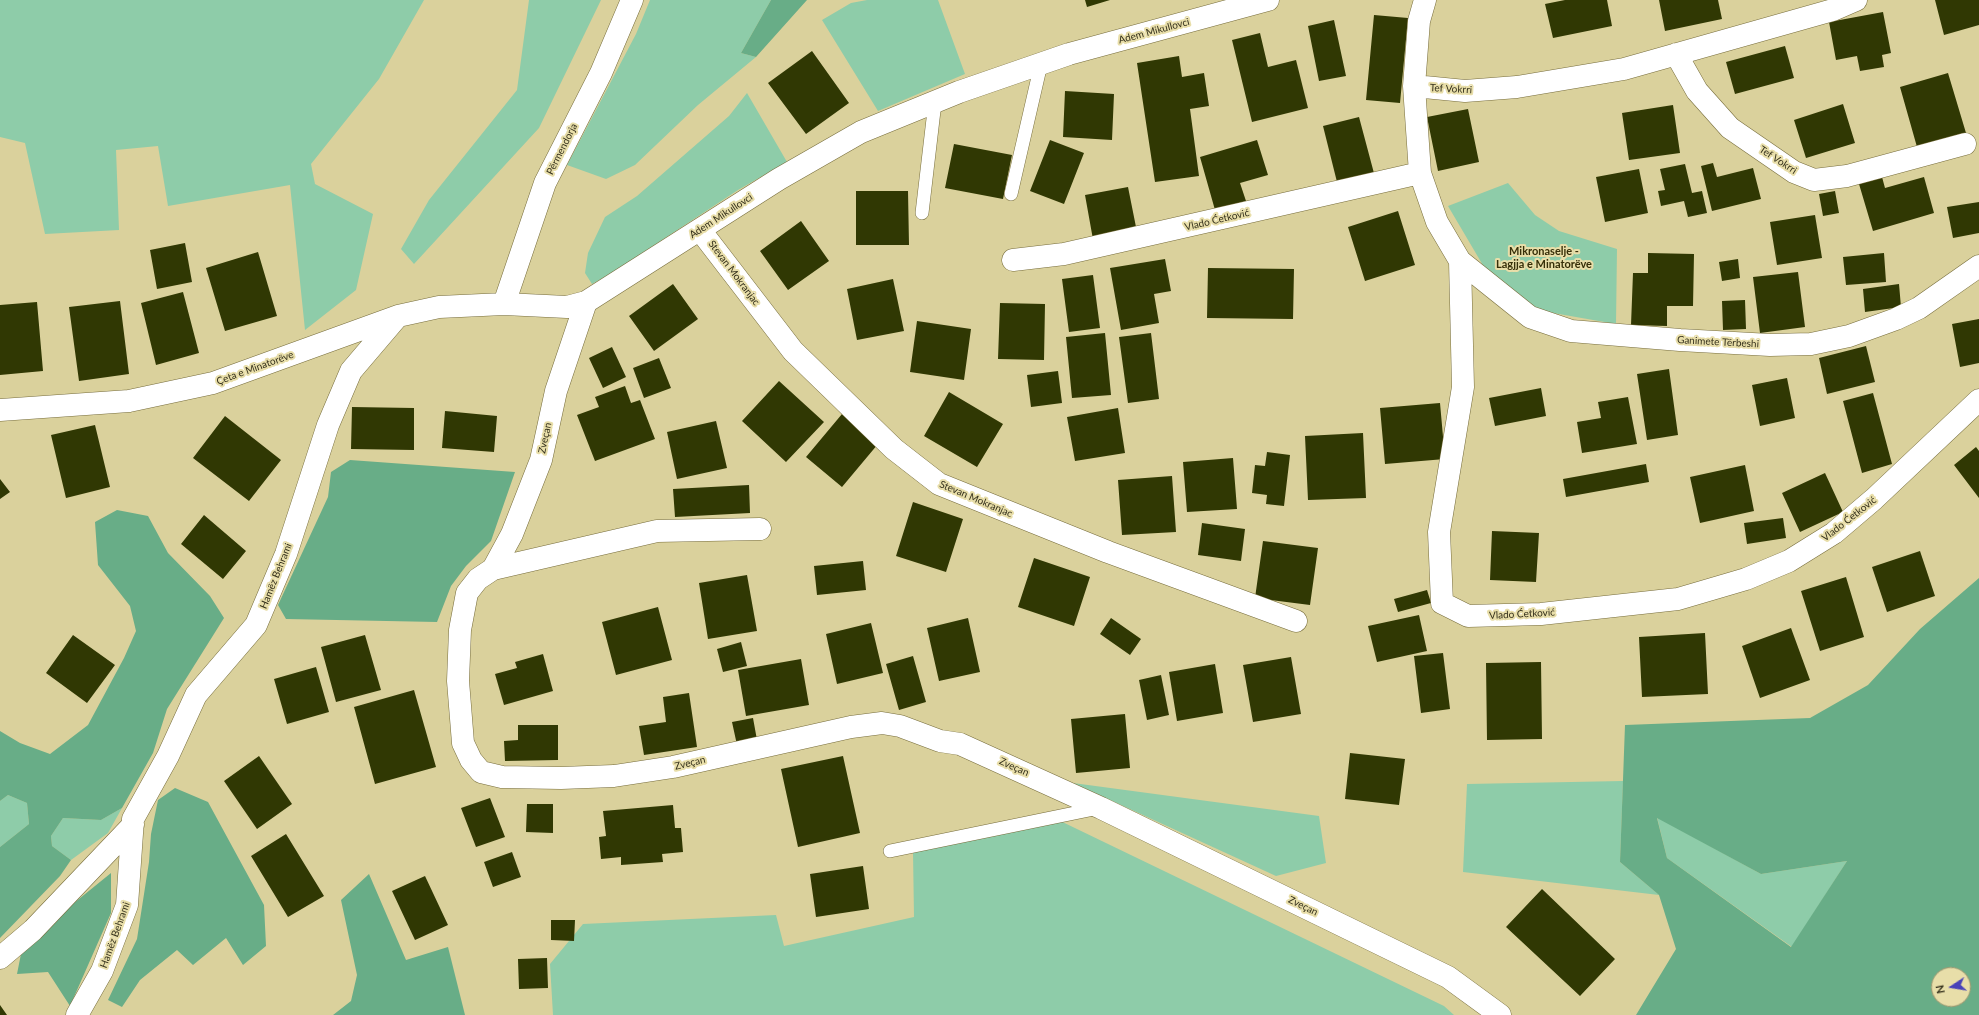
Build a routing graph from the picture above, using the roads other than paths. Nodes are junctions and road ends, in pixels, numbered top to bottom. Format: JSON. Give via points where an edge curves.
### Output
{"nodes":[{"id":1,"x":632,"y":0,"type":"edge"},
{"id":2,"x":1268,"y":0,"type":"edge"},
{"id":3,"x":1425,"y":0,"type":"edge"},
{"id":4,"x":1856,"y":0,"type":"edge"},
{"id":5,"x":1676,"y":54,"type":"junction"},
{"id":6,"x":1041,"y":64,"type":"junction"},
{"id":7,"x":1414,"y":86,"type":"junction"},
{"id":8,"x":935,"y":102,"type":"junction"},
{"id":9,"x":1965,"y":144,"type":"dead end"},
{"id":10,"x":1420,"y":173,"type":"junction"},
{"id":11,"x":1011,"y":194,"type":"dead end"},
{"id":12,"x":922,"y":213,"type":"dead end"},
{"id":13,"x":700,"y":230,"type":"junction"},
{"id":14,"x":1014,"y":260,"type":"dead end"},
{"id":15,"x":1460,"y":261,"type":"junction"},
{"id":16,"x":1979,"y":266,"type":"edge"},
{"id":17,"x":586,"y":302,"type":"junction"},
{"id":18,"x":504,"y":304,"type":"junction"},
{"id":19,"x":398,"y":316,"type":"junction"},
{"id":20,"x":1979,"y":400,"type":"edge"},
{"id":21,"x":0,"y":410,"type":"edge"},
{"id":22,"x":760,"y":529,"type":"dead end"},
{"id":23,"x":493,"y":569,"type":"junction"},
{"id":24,"x":1296,"y":621,"type":"dead end"},
{"id":25,"x":1101,"y":808,"type":"junction"},
{"id":26,"x":133,"y":825,"type":"junction"},
{"id":27,"x":890,"y":851,"type":"dead end"},
{"id":28,"x":0,"y":958,"type":"edge"},
{"id":29,"x":77,"y":1015,"type":"edge"},
{"id":30,"x":1500,"y":1015,"type":"edge"}],
"edges":[{"from":1,"to":18,"type":"street","name":"Përmendorja","via":[[601,73],[548,178]]},
{"from":2,"to":6,"type":"street","name":"Adem Mikullovci","via":[[1069,54]]},
{"from":3,"to":7,"type":"street","name":"Vlado Ćetković","via":[[1419,21]]},
{"from":4,"to":5,"type":"street","name":"Tef Vokrri","via":[[1833,10]]},
{"from":5,"to":7,"type":"street","name":"Tef Vokrri","via":[[1624,69],[1517,87],[1465,91]]},
{"from":5,"to":9,"type":"street","name":"Tef Vokrri","via":[[1697,91],[1730,128],[1794,172],[1814,180],[1847,176]]},
{"from":6,"to":8,"type":"street","name":"Adem Mikullovci"},
{"from":6,"to":11,"type":"lane"},
{"from":7,"to":10,"type":"street","name":"Vlado Ćetković"},
{"from":8,"to":12,"type":"lane"},
{"from":8,"to":13,"type":"street","name":"Adem Mikullovci","via":[[861,132],[779,179]]},
{"from":10,"to":14,"type":"street","name":"Vlado Ćetković","via":[[1064,254]]},
{"from":10,"to":15,"type":"street","name":"Vlado Ćetković","via":[[1437,222]]},
{"from":13,"to":17,"type":"street","name":"Adem Mikullovci"},
{"from":13,"to":24,"type":"street","name":"Stevan Mokranjac","via":[[793,351],[894,448],[939,484],[1108,552]]},
{"from":15,"to":16,"type":"street","name":"Ganimete Tërbeshi","via":[[1530,317],[1571,331],[1770,345],[1811,344],[1849,336],[1896,319],[1919,308]]},
{"from":15,"to":20,"type":"street","name":"Vlado Ćetković","via":[[1463,387],[1439,532],[1442,603],[1468,616],[1541,614],[1678,599],[1746,579],[1789,561],[1834,533]]},
{"from":17,"to":18,"type":"street","name":"Adem Mikullovci","via":[[567,307]]},
{"from":17,"to":23,"type":"street","name":"Zveçan","via":[[556,391],[541,460],[512,534]]},
{"from":18,"to":19,"type":"street","name":"Çeta e Minatorëve","via":[[439,307]]},
{"from":19,"to":21,"type":"street","name":"Çeta e Minatorëve","via":[[213,383],[129,401]]},
{"from":19,"to":26,"type":"street","name":"Hamëz Behrami","via":[[351,371],[328,424],[286,554],[256,625],[196,695],[168,756],[133,820]]},
{"from":22,"to":23,"type":"street","name":"Zveçan","via":[[657,531]]},
{"from":23,"to":25,"type":"street","name":"Zveçan","via":[[478,579],[467,594],[460,630],[458,681],[463,743],[471,760],[481,772],[502,777],[614,776],[673,767],[851,726],[882,723],[900,726],[940,741],[960,744]]},
{"from":25,"to":27,"type":"lane"},
{"from":25,"to":30,"type":"street","name":"Zveçan","via":[[1448,977]]},
{"from":26,"to":28,"type":"street","name":"Hamëz Behrami","via":[[33,930]]},
{"from":26,"to":29,"type":"street","name":"Hamëz Behrami","via":[[127,904],[102,971]]}]}
